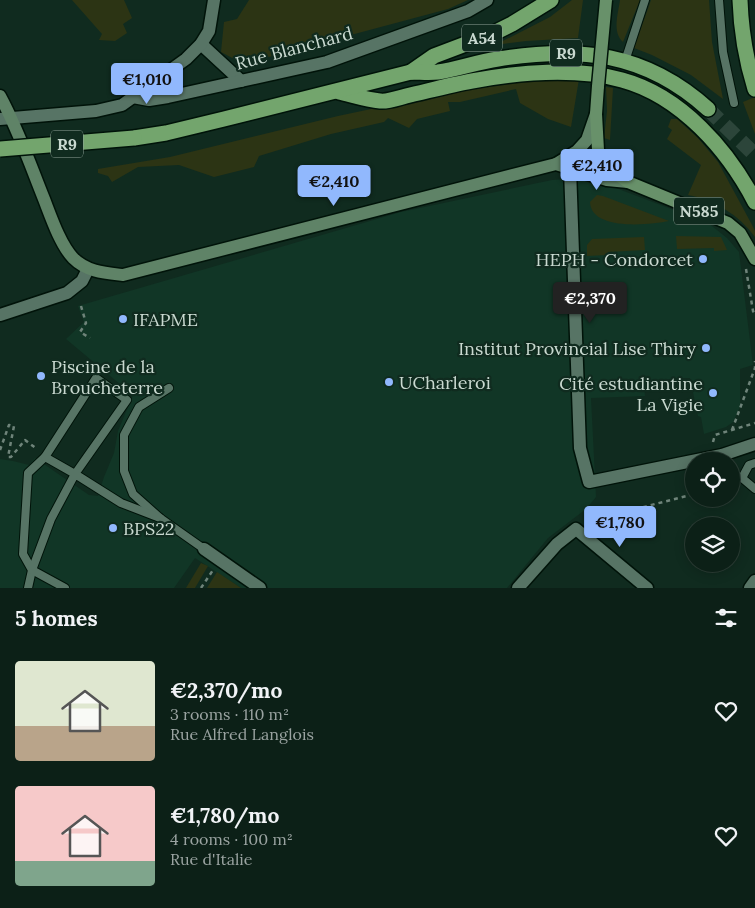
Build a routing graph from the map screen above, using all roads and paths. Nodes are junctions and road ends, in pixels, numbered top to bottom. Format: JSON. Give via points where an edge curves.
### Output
{"nodes":[{"id":1,"x":214,"y":0,"type":"edge"},
{"id":2,"x":487,"y":0,"type":"edge"},
{"id":3,"x":550,"y":0,"type":"edge"},
{"id":4,"x":606,"y":0,"type":"edge"},
{"id":5,"x":645,"y":0,"type":"edge"},
{"id":6,"x":719,"y":0,"type":"edge"},
{"id":7,"x":740,"y":0,"type":"edge"},
{"id":8,"x":201,"y":44,"type":"junction"},
{"id":9,"x":625,"y":61,"type":"junction"},
{"id":10,"x":411,"y":72,"type":"junction"},
{"id":11,"x":241,"y":81,"type":"junction"},
{"id":12,"x":755,"y":89,"type":"edge"},
{"id":13,"x":338,"y":91,"type":"junction"},
{"id":14,"x":0,"y":96,"type":"edge"},
{"id":15,"x":133,"y":97,"type":"junction"},
{"id":16,"x":734,"y":103,"type":"dead end"},
{"id":17,"x":708,"y":109,"type":"tunnel mouth"},
{"id":18,"x":596,"y":114,"type":"junction"},
{"id":19,"x":6,"y":118,"type":"edge"},
{"id":20,"x":0,"y":149,"type":"edge"},
{"id":21,"x":556,"y":164,"type":"junction"},
{"id":22,"x":570,"y":169,"type":"junction"},
{"id":23,"x":628,"y":182,"type":"junction"},
{"id":24,"x":755,"y":202,"type":"edge"},
{"id":25,"x":755,"y":259,"type":"edge"},
{"id":26,"x":88,"y":269,"type":"junction"},
{"id":27,"x":81,"y":306,"type":"dead end"},
{"id":28,"x":0,"y":315,"type":"edge"},
{"id":29,"x":90,"y":338,"type":"dead end"},
{"id":30,"x":755,"y":361,"type":"edge"},
{"id":31,"x":169,"y":388,"type":"dead end"},
{"id":32,"x":755,"y":423,"type":"edge"},
{"id":33,"x":732,"y":430,"type":"junction"},
{"id":34,"x":755,"y":444,"type":"edge"},
{"id":35,"x":34,"y":446,"type":"dead end"},
{"id":36,"x":0,"y":450,"type":"edge"},
{"id":37,"x":712,"y":452,"type":"edge"},
{"id":38,"x":731,"y":452,"type":"edge"},
{"id":39,"x":45,"y":457,"type":"junction"},
{"id":40,"x":685,"y":461,"type":"edge"},
{"id":41,"x":755,"y":463,"type":"edge"},
{"id":42,"x":75,"y":474,"type":"junction"},
{"id":43,"x":755,"y":489,"type":"edge"},
{"id":44,"x":685,"y":496,"type":"edge"},
{"id":45,"x":160,"y":518,"type":"junction"},
{"id":46,"x":588,"y":539,"type":"junction"},
{"id":47,"x":204,"y":549,"type":"joint"},
{"id":48,"x":219,"y":560,"type":"junction"},
{"id":49,"x":32,"y":570,"type":"junction"},
{"id":50,"x":755,"y":581,"type":"edge"},
{"id":51,"x":28,"y":588,"type":"edge"},
{"id":52,"x":64,"y":588,"type":"edge"},
{"id":53,"x":201,"y":588,"type":"edge"},
{"id":54,"x":260,"y":588,"type":"edge"},
{"id":55,"x":518,"y":588,"type":"edge"},
{"id":56,"x":647,"y":588,"type":"edge"},
{"id":57,"x":750,"y":588,"type":"edge"}],
"edges":[{"from":1,"to":8,"type":"street","via":[[209,31]]},
{"from":2,"to":11,"type":"street","name":"Rue Blanchard","via":[[468,11],[327,62]]},
{"from":3,"to":10,"type":"highway","number":"A54","via":[[512,24],[434,56]]},
{"from":4,"to":18,"type":"main road","number":"N585","bridge":true},
{"from":5,"to":9,"type":"lane"},
{"from":6,"to":16,"type":"lane","via":[[723,52]]},
{"from":7,"to":12,"type":"highway","via":[[745,47]]},
{"from":8,"to":11,"type":"street"},
{"from":8,"to":15,"type":"street","via":[[186,59]]},
{"from":9,"to":10,"type":"highway","number":"R9","via":[[605,56],[554,53],[498,59],[436,72]]},
{"from":9,"to":17,"type":"highway","number":"R9","via":[[667,78]]},
{"from":10,"to":13,"type":"highway","number":"R9"},
{"from":11,"to":15,"type":"street","name":"Rue Blanchard","via":[[149,100]]},
{"from":13,"to":20,"type":"highway","number":"R9","bridge":true,"via":[[166,133]]},
{"from":13,"to":24,"type":"highway","via":[[381,102],[471,81],[521,74],[562,72],[622,80],[647,90],[693,120],[721,148]]},
{"from":14,"to":19,"type":"main road"},
{"from":15,"to":19,"type":"street","via":[[122,105],[96,111]]},
{"from":18,"to":21,"type":"main road","number":"N585","via":[[588,140]]},
{"from":18,"to":23,"type":"main road","number":"N585","via":[[598,150],[605,166]]},
{"from":19,"to":26,"type":"main road","via":[[62,240],[73,258]]},
{"from":21,"to":22,"type":"main road","number":"N585"},
{"from":21,"to":26,"type":"main road","number":"N585","via":[[123,274]]},
{"from":22,"to":23,"type":"main road","number":"N585","via":[[615,182]]},
{"from":22,"to":40,"type":"street","via":[[580,448],[588,482]]},
{"from":23,"to":25,"type":"main road","number":"N585","via":[[728,223],[740,233]]},
{"from":26,"to":28,"type":"street","via":[[82,281],[67,293]]},
{"from":27,"to":29,"type":"path","via":[[86,323],[80,332]]},
{"from":30,"to":33,"type":"path"},
{"from":31,"to":45,"type":"lane","via":[[139,407],[124,434],[124,471],[133,494]]},
{"from":32,"to":33,"type":"path"},
{"from":33,"to":37,"type":"path","via":[[715,435]]},
{"from":34,"to":38,"type":"street"},
{"from":35,"to":36,"type":"path","via":[[25,440],[12,457],[8,457],[14,426],[9,425]]},
{"from":39,"to":42,"type":"lane"},
{"from":39,"to":42,"type":"lane","via":[[96,378],[128,400]]},
{"from":39,"to":49,"type":"lane","via":[[28,473],[23,554]]},
{"from":41,"to":43,"type":"lane","via":[[749,465],[742,478]]},
{"from":42,"to":45,"type":"lane","via":[[121,504]]},
{"from":42,"to":49,"type":"lane","via":[[51,519]]},
{"from":44,"to":46,"type":"path","via":[[597,519]]},
{"from":45,"to":47,"type":"lane"},
{"from":46,"to":55,"type":"street","via":[[576,528],[557,544]]},
{"from":46,"to":56,"type":"street"},
{"from":47,"to":48,"type":"street"},
{"from":48,"to":53,"type":"path"},
{"from":48,"to":54,"type":"street"},
{"from":49,"to":51,"type":"lane"},
{"from":49,"to":52,"type":"lane"},
{"from":50,"to":57,"type":"street"}]}
